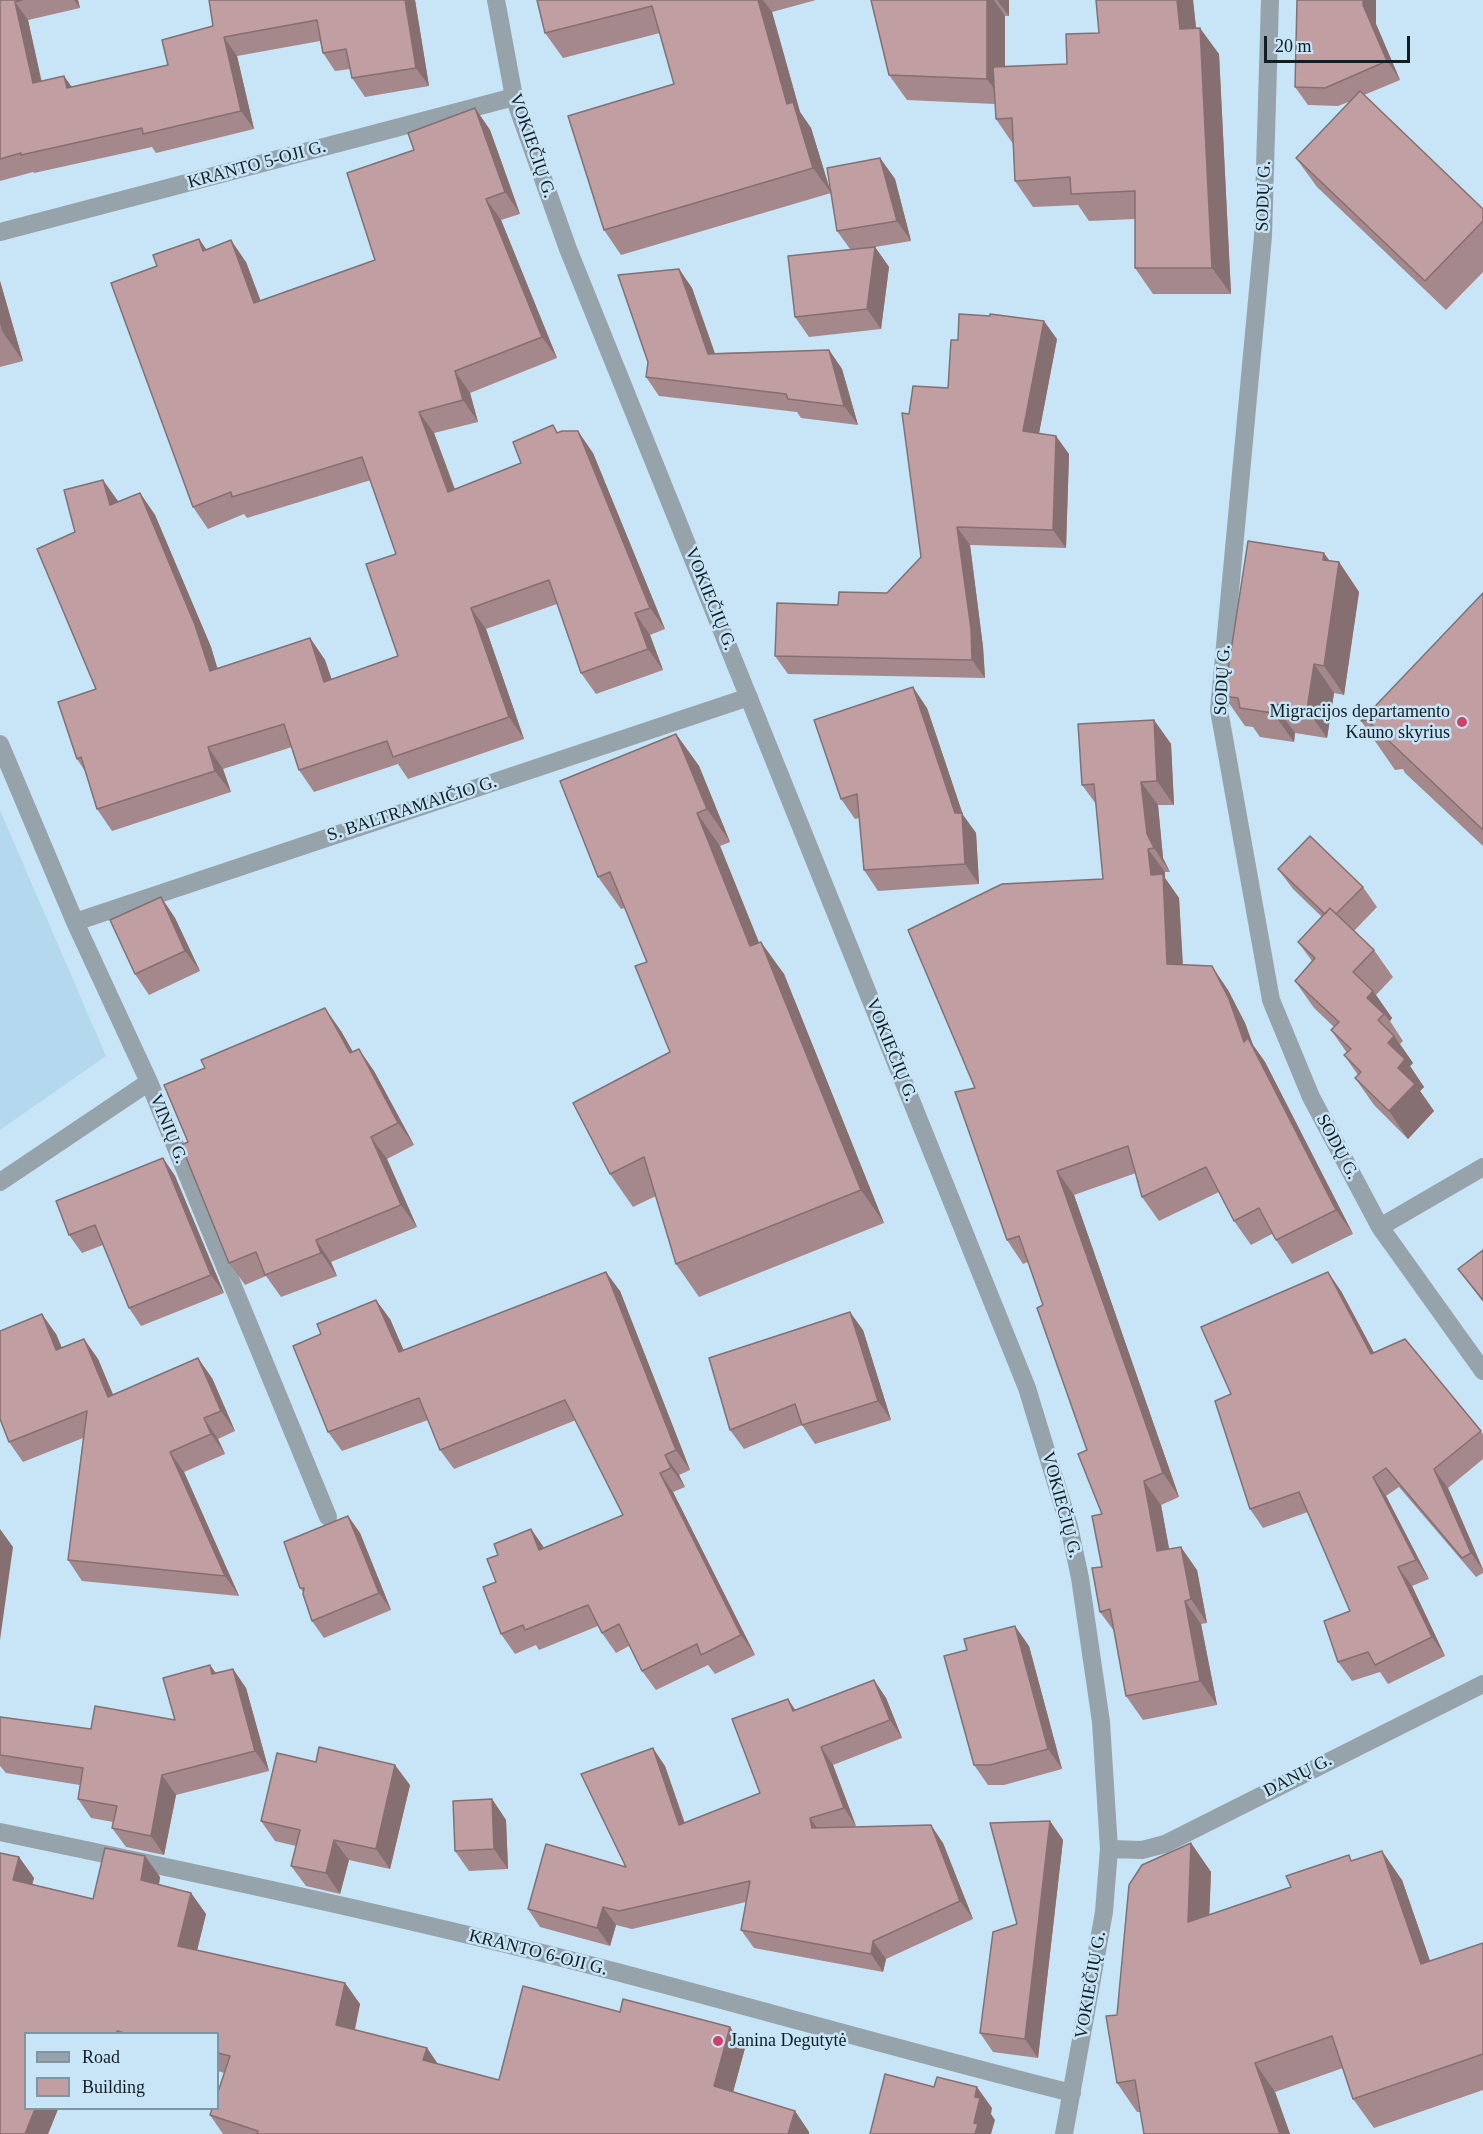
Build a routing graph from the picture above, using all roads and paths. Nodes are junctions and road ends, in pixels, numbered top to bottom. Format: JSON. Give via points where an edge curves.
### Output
{"nodes":[{"id":1,"x":496,"y":0,"type":"edge"},
{"id":2,"x":1270,"y":0,"type":"edge"},
{"id":3,"x":514,"y":98,"type":"junction"},
{"id":4,"x":0,"y":232,"type":"edge"},
{"id":5,"x":749,"y":697,"type":"junction"},
{"id":6,"x":0,"y":744,"type":"edge"},
{"id":7,"x":75,"y":922,"type":"junction"},
{"id":8,"x":149,"y":1082,"type":"junction"},
{"id":9,"x":1483,"y":1167,"type":"edge"},
{"id":10,"x":0,"y":1182,"type":"edge"},
{"id":11,"x":1380,"y":1227,"type":"junction"},
{"id":12,"x":1483,"y":1371,"type":"edge"},
{"id":13,"x":328,"y":1517,"type":"dead end"},
{"id":14,"x":1483,"y":1684,"type":"edge"},
{"id":15,"x":0,"y":1832,"type":"edge"},
{"id":16,"x":1109,"y":1849,"type":"junction"},
{"id":17,"x":1072,"y":2093,"type":"junction"},
{"id":18,"x":1064,"y":2134,"type":"edge"}],
"edges":[{"from":1,"to":3,"type":"street","name":"VOKIEČIŲ G."},
{"from":2,"to":11,"type":"street","name":"SODŲ G.","via":[[1263,236],[1219,710],[1271,1000],[1311,1097]]},
{"from":3,"to":4,"type":"street","name":"KRANTO 5-OJI G."},
{"from":3,"to":5,"type":"street","name":"VOKIEČIŲ G.","via":[[568,249]]},
{"from":5,"to":7,"type":"street","name":"S. BALTRAMAIČIO G."},
{"from":5,"to":16,"type":"street","name":"VOKIEČIŲ G.","via":[[1027,1388],[1069,1526],[1080,1578],[1101,1722]]},
{"from":6,"to":7,"type":"street","name":"VINIŲ G."},
{"from":7,"to":8,"type":"street","name":"VINIŲ G."},
{"from":8,"to":10,"type":"street"},
{"from":8,"to":13,"type":"street","name":"VINIŲ G."},
{"from":9,"to":11,"type":"street"},
{"from":11,"to":12,"type":"street","name":"SODŲ G."},
{"from":14,"to":16,"type":"street","name":"DANŲ G.","via":[[1165,1844],[1142,1850]]},
{"from":15,"to":17,"type":"street","name":"KRANTO 6-OJI G.","via":[[232,1880],[603,1969]]},
{"from":16,"to":17,"type":"street","name":"VOKIEČIŲ G.","via":[[1104,1912]]},
{"from":17,"to":18,"type":"street","name":"VOKIEČIŲ G."}]}
